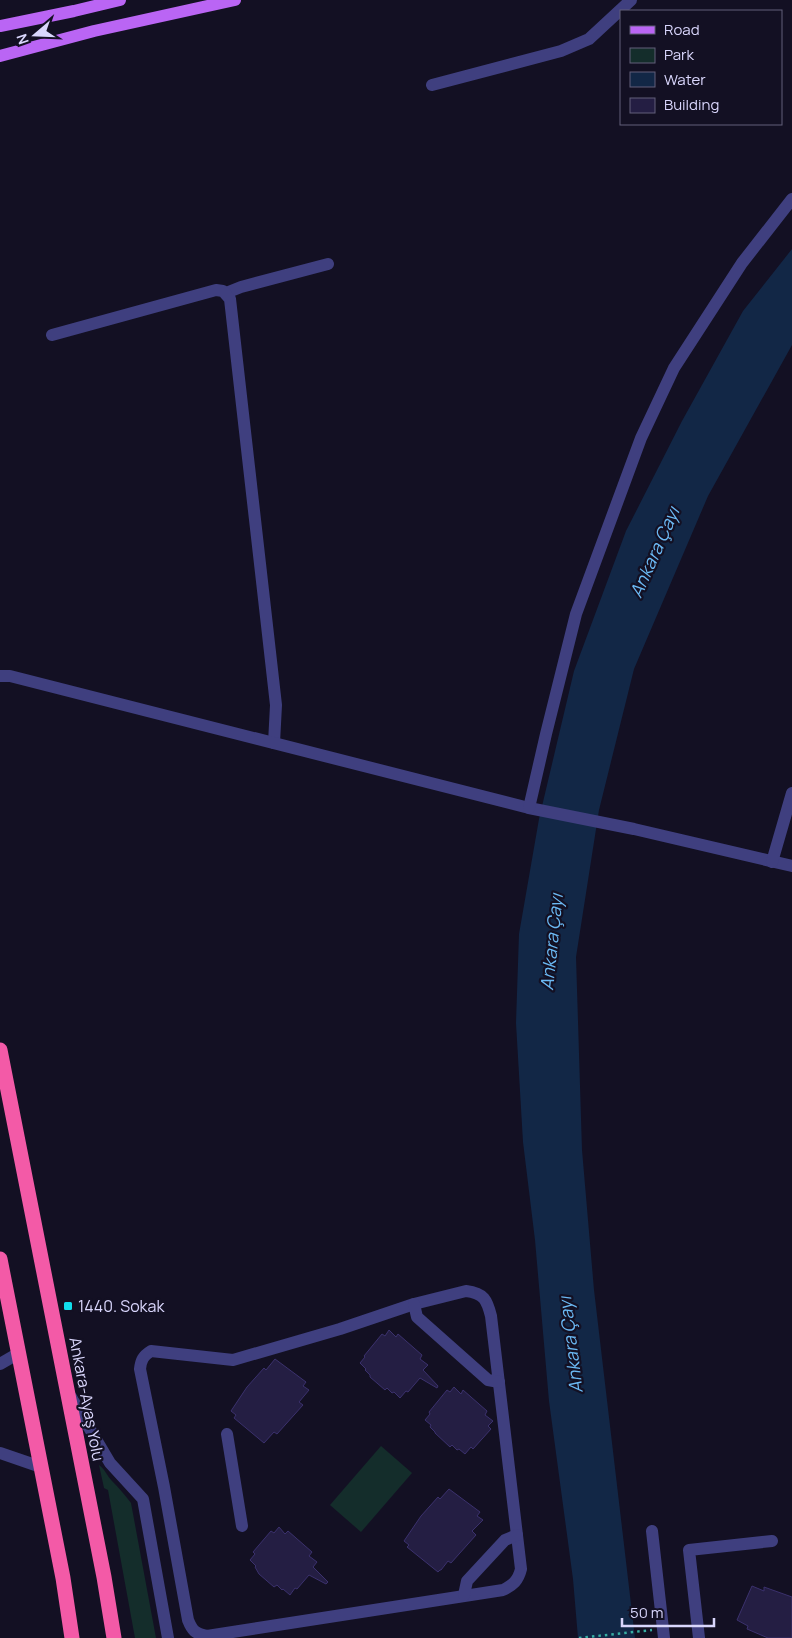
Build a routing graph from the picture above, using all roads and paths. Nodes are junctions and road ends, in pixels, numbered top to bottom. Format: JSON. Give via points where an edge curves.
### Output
{"nodes":[{"id":1,"x":120,"y":0,"type":"edge"},
{"id":2,"x":235,"y":0,"type":"edge"},
{"id":3,"x":631,"y":0,"type":"edge"},
{"id":4,"x":620,"y":10,"type":"edge"},
{"id":5,"x":620,"y":10,"type":"edge"},
{"id":6,"x":0,"y":26,"type":"edge"},
{"id":7,"x":0,"y":56,"type":"edge"},
{"id":8,"x":432,"y":86,"type":"dead end"},
{"id":9,"x":792,"y":199,"type":"edge"},
{"id":10,"x":328,"y":264,"type":"dead end"},
{"id":11,"x":226,"y":293,"type":"junction"},
{"id":12,"x":52,"y":335,"type":"dead end"},
{"id":13,"x":0,"y":676,"type":"edge"},
{"id":14,"x":274,"y":743,"type":"junction"},
{"id":15,"x":792,"y":793,"type":"edge"},
{"id":16,"x":529,"y":808,"type":"junction"},
{"id":17,"x":772,"y":862,"type":"junction"},
{"id":18,"x":792,"y":866,"type":"edge"},
{"id":19,"x":0,"y":1050,"type":"edge"},
{"id":20,"x":0,"y":1259,"type":"edge"},
{"id":21,"x":414,"y":1304,"type":"junction"},
{"id":22,"x":0,"y":1353,"type":"edge"},
{"id":23,"x":19,"y":1353,"type":"junction"},
{"id":24,"x":0,"y":1364,"type":"edge"},
{"id":25,"x":500,"y":1382,"type":"junction"},
{"id":26,"x":68,"y":1392,"type":"junction"},
{"id":27,"x":227,"y":1434,"type":"dead end"},
{"id":28,"x":0,"y":1453,"type":"edge"},
{"id":29,"x":42,"y":1467,"type":"junction"},
{"id":30,"x":242,"y":1526,"type":"dead end"},
{"id":31,"x":652,"y":1531,"type":"dead end"},
{"id":32,"x":517,"y":1535,"type":"junction"},
{"id":33,"x":772,"y":1541,"type":"dead end"},
{"id":34,"x":464,"y":1595,"type":"junction"},
{"id":35,"x":643,"y":1631,"type":"dead end"},
{"id":36,"x":72,"y":1638,"type":"edge"},
{"id":37,"x":114,"y":1638,"type":"edge"},
{"id":38,"x":168,"y":1638,"type":"edge"},
{"id":39,"x":579,"y":1638,"type":"edge"},
{"id":40,"x":664,"y":1638,"type":"edge"},
{"id":41,"x":698,"y":1638,"type":"edge"}],
"edges":[{"from":1,"to":6,"type":"main road"},
{"from":2,"to":7,"type":"main road","via":[[94,31]]},
{"from":3,"to":4,"type":"street"},
{"from":5,"to":8,"type":"street","via":[[589,39],[561,50]]},
{"from":9,"to":16,"type":"street","via":[[742,263],[674,368],[641,438],[576,614]]},
{"from":10,"to":11,"type":"street"},
{"from":11,"to":12,"type":"street","via":[[216,290]]},
{"from":11,"to":14,"type":"street","via":[[232,302],[274,686]]},
{"from":13,"to":14,"type":"street"},
{"from":14,"to":16,"type":"street"},
{"from":15,"to":17,"type":"street"},
{"from":16,"to":17,"type":"street"},
{"from":17,"to":18,"type":"street"},
{"from":19,"to":26,"type":"highway","name":"Ankara-Ayaş Yolu"},
{"from":20,"to":23,"type":"highway"},
{"from":21,"to":25,"type":"street","via":[[417,1317],[488,1380]]},
{"from":21,"to":25,"type":"street","via":[[466,1291],[483,1297],[491,1316]]},
{"from":21,"to":34,"type":"street","via":[[233,1360],[151,1351],[145,1354],[140,1369],[188,1620],[192,1630],[199,1635]]},
{"from":22,"to":23,"type":"street"},
{"from":23,"to":24,"type":"street"},
{"from":23,"to":29,"type":"highway"},
{"from":25,"to":32,"type":"street"},
{"from":26,"to":37,"type":"highway","name":"Ankara-Ayaş Yolu"},
{"from":26,"to":38,"type":"street","via":[[110,1463],[144,1499]]},
{"from":27,"to":30,"type":"street"},
{"from":28,"to":29,"type":"street"},
{"from":29,"to":36,"type":"highway"},
{"from":31,"to":40,"type":"street"},
{"from":32,"to":34,"type":"street","via":[[505,1540],[467,1581]]},
{"from":32,"to":34,"type":"street","via":[[521,1569],[513,1585],[503,1590]]},
{"from":33,"to":41,"type":"street","via":[[689,1550]]},
{"from":35,"to":39,"type":"path"}]}
